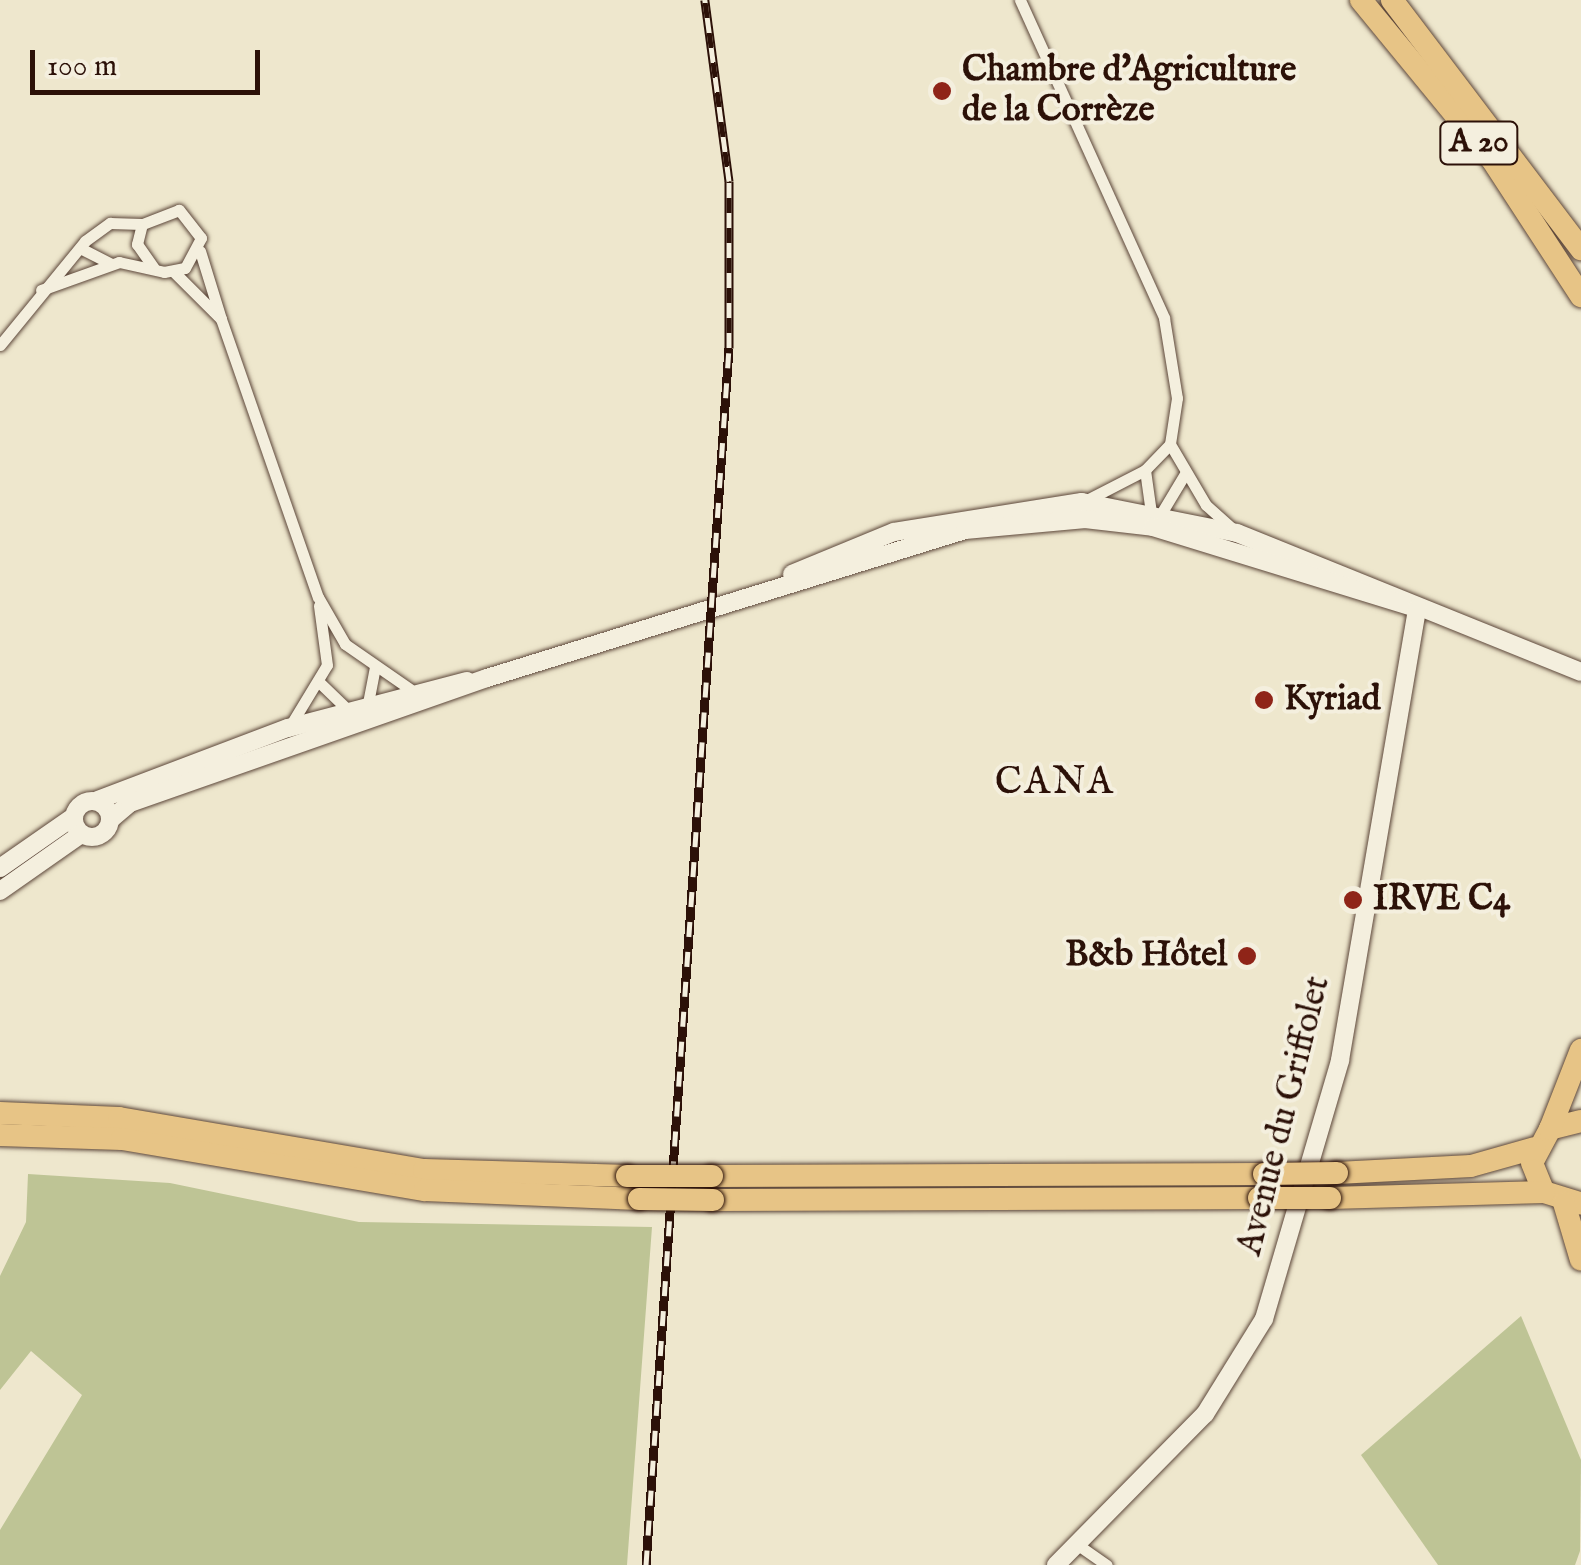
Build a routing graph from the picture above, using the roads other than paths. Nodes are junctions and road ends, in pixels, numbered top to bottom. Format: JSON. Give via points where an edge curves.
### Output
{"nodes":[{"id":1,"x":1020,"y":0,"type":"edge"},
{"id":2,"x":1361,"y":0,"type":"edge"},
{"id":3,"x":1392,"y":0,"type":"edge"},
{"id":4,"x":142,"y":224,"type":"junction"},
{"id":5,"x":80,"y":248,"type":"junction"},
{"id":6,"x":1581,"y":249,"type":"edge"},
{"id":7,"x":200,"y":251,"type":"junction"},
{"id":8,"x":110,"y":264,"type":"junction"},
{"id":9,"x":154,"y":268,"type":"junction"},
{"id":10,"x":174,"y":272,"type":"junction"},
{"id":11,"x":41,"y":290,"type":"junction"},
{"id":12,"x":1581,"y":296,"type":"edge"},
{"id":13,"x":221,"y":320,"type":"junction"},
{"id":14,"x":0,"y":345,"type":"edge"},
{"id":15,"x":1170,"y":444,"type":"junction"},
{"id":16,"x":1144,"y":470,"type":"junction"},
{"id":17,"x":1186,"y":472,"type":"junction"},
{"id":18,"x":1082,"y":502,"type":"junction"},
{"id":19,"x":1155,"y":517,"type":"junction"},
{"id":20,"x":1237,"y":532,"type":"junction"},
{"id":21,"x":780,"y":582,"type":"junction"},
{"id":22,"x":318,"y":597,"type":"junction"},
{"id":23,"x":1417,"y":608,"type":"junction"},
{"id":24,"x":375,"y":667,"type":"junction"},
{"id":25,"x":1581,"y":672,"type":"edge"},
{"id":26,"x":488,"y":678,"type":"junction"},
{"id":27,"x":320,"y":682,"type":"junction"},
{"id":28,"x":410,"y":689,"type":"junction"},
{"id":29,"x":360,"y":710,"type":"junction"},
{"id":30,"x":403,"y":712,"type":"junction"},
{"id":31,"x":288,"y":728,"type":"junction"},
{"id":32,"x":280,"y":752,"type":"junction"},
{"id":33,"x":98,"y":800,"type":"junction"},
{"id":34,"x":111,"y":818,"type":"junction"},
{"id":35,"x":77,"y":825,"type":"junction"},
{"id":36,"x":0,"y":868,"type":"edge"},
{"id":37,"x":0,"y":891,"type":"edge"},
{"id":38,"x":1581,"y":1050,"type":"edge"},
{"id":39,"x":0,"y":1113,"type":"edge"},
{"id":40,"x":1581,"y":1121,"type":"edge"},
{"id":41,"x":1550,"y":1129,"type":"junction"},
{"id":42,"x":0,"y":1135,"type":"edge"},
{"id":43,"x":1535,"y":1148,"type":"junction"},
{"id":44,"x":712,"y":1188,"type":"junction"},
{"id":45,"x":1563,"y":1200,"type":"edge"},
{"id":46,"x":1581,"y":1260,"type":"edge"},
{"id":47,"x":1078,"y":1545,"type":"junction"},
{"id":48,"x":1056,"y":1565,"type":"edge"},
{"id":49,"x":1107,"y":1565,"type":"edge"}],
"edges":[{"from":1,"to":15,"type":"street","via":[[1164,318],[1176,384]]},
{"from":2,"to":12,"type":"highway","number":"A 20","via":[[1491,158]]},
{"from":3,"to":6,"type":"highway","number":"A 20"},
{"from":4,"to":5,"type":"street","via":[[110,223]]},
{"from":4,"to":7,"type":"street","via":[[179,210],[198,226]]},
{"from":4,"to":9,"type":"street","via":[[137,244]]},
{"from":5,"to":8,"type":"street"},
{"from":5,"to":11,"type":"street"},
{"from":7,"to":10,"type":"street"},
{"from":7,"to":13,"type":"street"},
{"from":8,"to":9,"type":"street"},
{"from":8,"to":11,"type":"street"},
{"from":9,"to":10,"type":"street"},
{"from":10,"to":13,"type":"street"},
{"from":11,"to":14,"type":"street"},
{"from":13,"to":22,"type":"street"},
{"from":15,"to":16,"type":"street"},
{"from":15,"to":17,"type":"street"},
{"from":16,"to":18,"type":"street"},
{"from":16,"to":19,"type":"street"},
{"from":17,"to":19,"type":"street"},
{"from":17,"to":20,"type":"street"},
{"from":18,"to":19,"type":"street"},
{"from":18,"to":21,"type":"street","via":[[894,532]]},
{"from":19,"to":20,"type":"street"},
{"from":19,"to":21,"type":"street","via":[[965,530]]},
{"from":19,"to":23,"type":"street"},
{"from":20,"to":23,"type":"street"},
{"from":21,"to":26,"type":"street"},
{"from":22,"to":24,"type":"street","via":[[345,644]]},
{"from":22,"to":27,"type":"street","via":[[327,665]]},
{"from":23,"to":25,"type":"street"},
{"from":23,"to":47,"type":"street","name":"Avenue du Griffolet","via":[[1340,1060],[1270,1304],[1205,1414]]},
{"from":24,"to":28,"type":"street"},
{"from":24,"to":29,"type":"street"},
{"from":26,"to":28,"type":"street"},
{"from":26,"to":30,"type":"street"},
{"from":27,"to":29,"type":"street"},
{"from":27,"to":31,"type":"street"},
{"from":28,"to":29,"type":"street"},
{"from":29,"to":30,"type":"street"},
{"from":29,"to":31,"type":"street"},
{"from":29,"to":32,"type":"street"},
{"from":30,"to":32,"type":"street"},
{"from":31,"to":33,"type":"street"},
{"from":32,"to":34,"type":"street","via":[[130,803]]},
{"from":33,"to":34,"type":"street"},
{"from":33,"to":35,"type":"street"},
{"from":34,"to":35,"type":"street","via":[[95,836]]},
{"from":35,"to":36,"type":"street"},
{"from":35,"to":37,"type":"street"},
{"from":38,"to":41,"type":"highway"},
{"from":39,"to":44,"type":"highway","bridge":true,"via":[[119,1118],[424,1170],[627,1176]]},
{"from":40,"to":41,"type":"highway"},
{"from":41,"to":43,"type":"highway"},
{"from":42,"to":44,"type":"highway","bridge":true,"via":[[122,1140],[425,1190],[639,1199]]},
{"from":43,"to":44,"type":"highway","bridge":true,"via":[[1471,1166],[1337,1173]]},
{"from":43,"to":45,"type":"highway"},
{"from":44,"to":45,"type":"highway","bridge":true},
{"from":45,"to":46,"type":"highway"},
{"from":47,"to":48,"type":"street","name":"Avenue du Griffolet"},
{"from":47,"to":49,"type":"street"}]}
